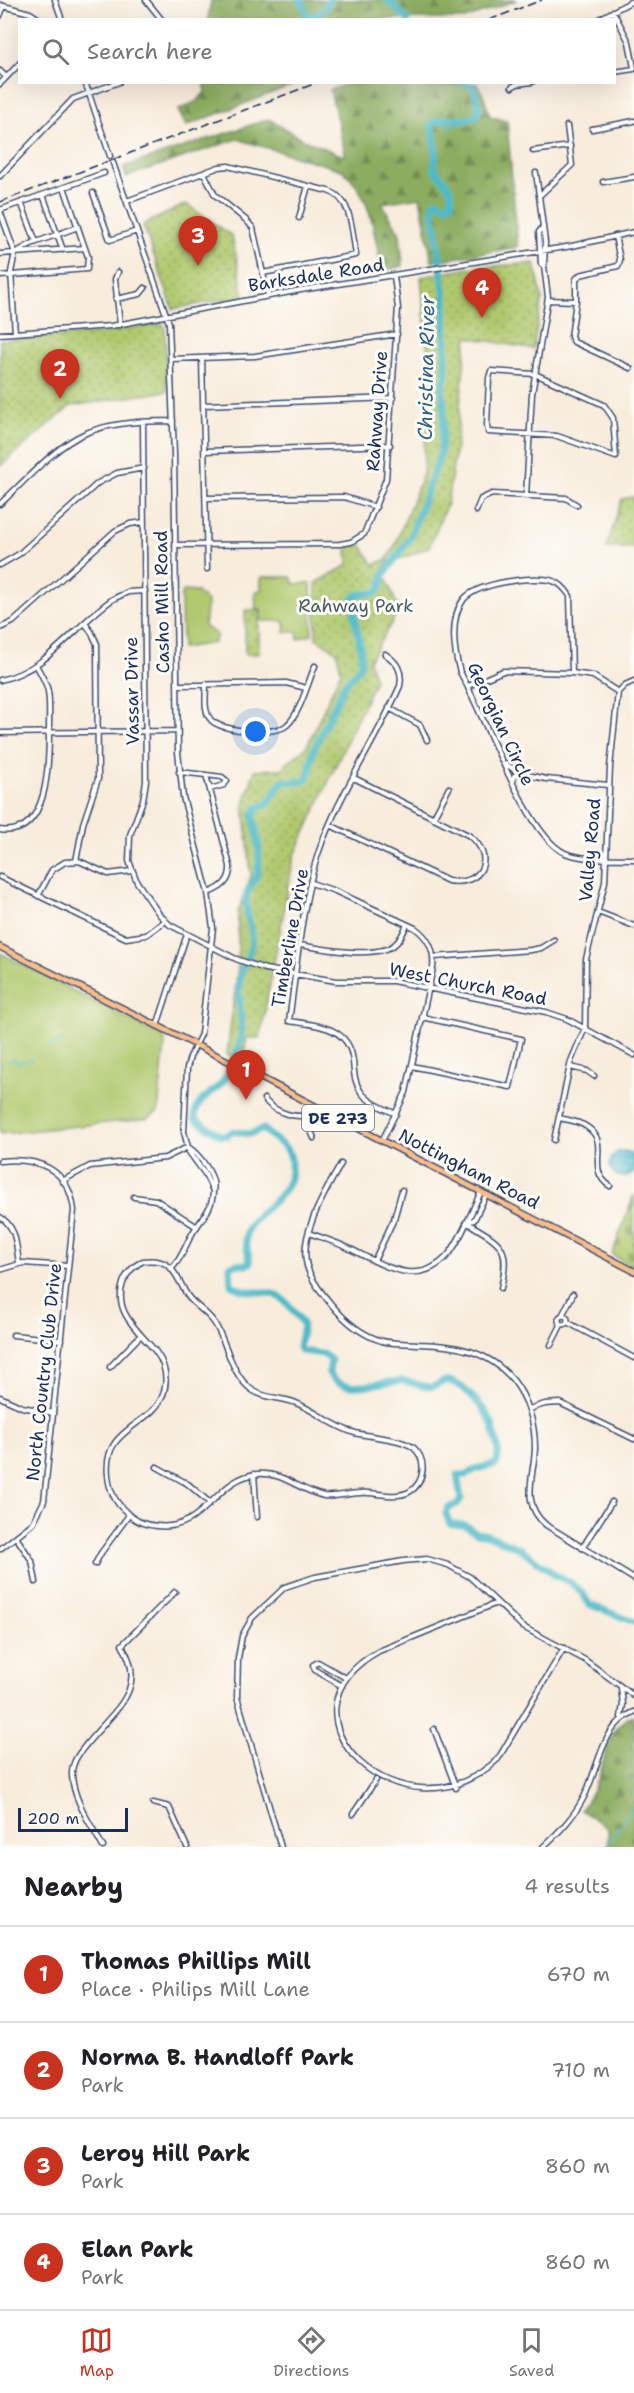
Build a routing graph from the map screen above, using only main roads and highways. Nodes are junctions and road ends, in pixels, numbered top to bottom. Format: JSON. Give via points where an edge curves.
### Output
{"nodes":[{"id":1,"x":0,"y":947,"type":"edge"},
{"id":2,"x":634,"y":1271,"type":"edge"}],
"edges":[{"from":1,"to":2,"type":"main road","name":"Nottingham Road","number":"DE 273"}]}
